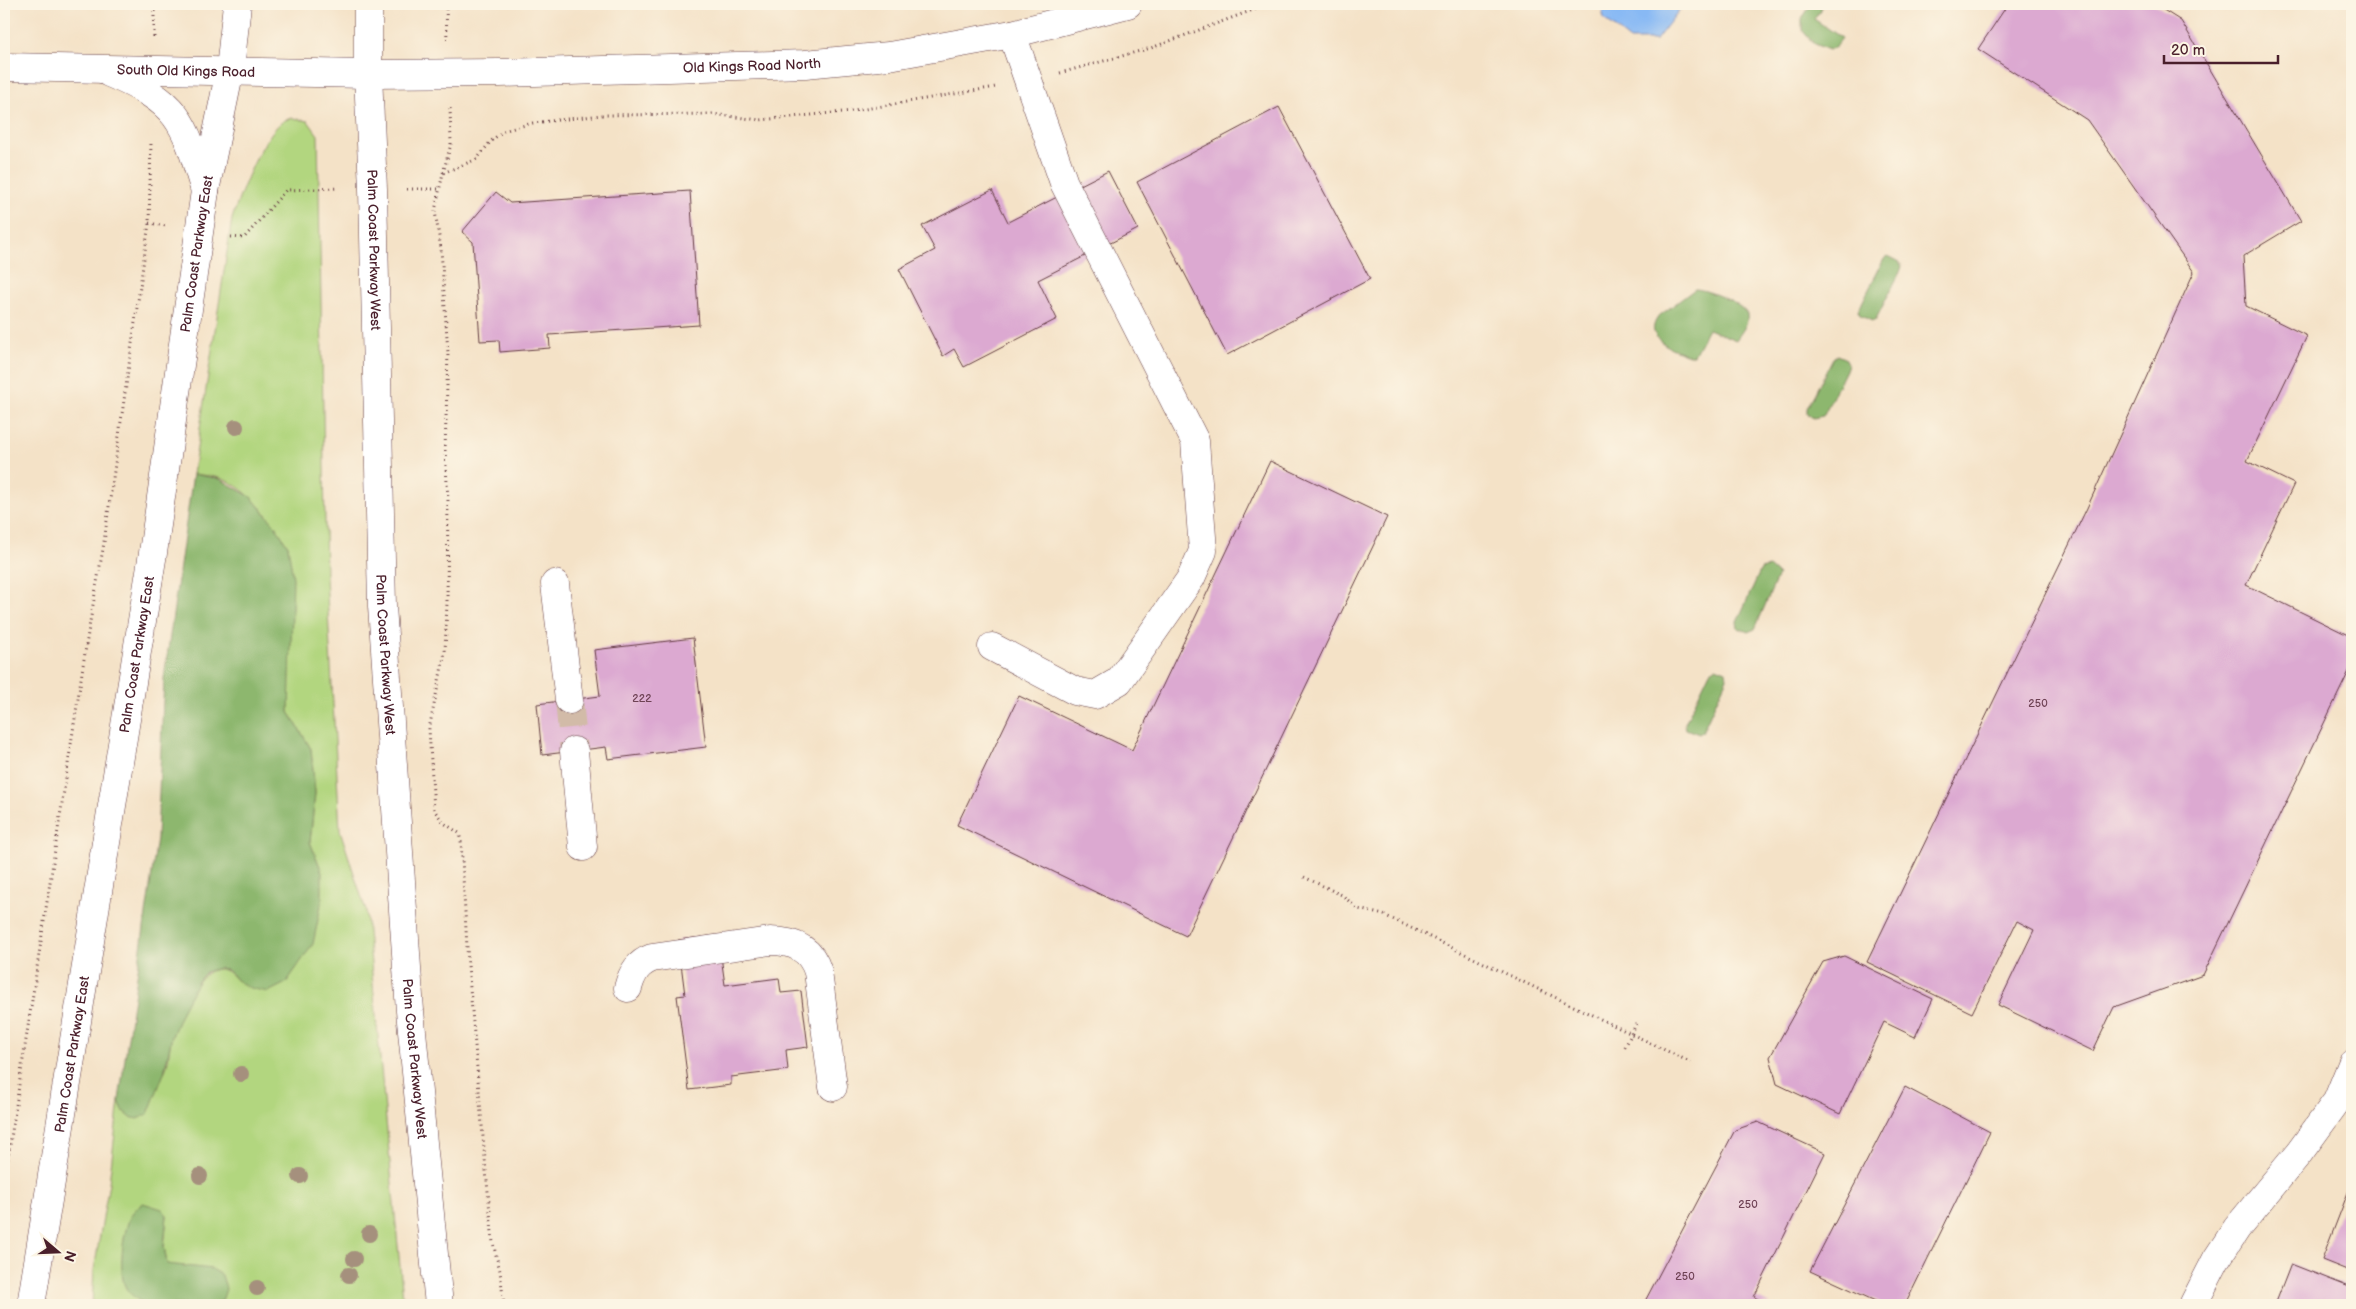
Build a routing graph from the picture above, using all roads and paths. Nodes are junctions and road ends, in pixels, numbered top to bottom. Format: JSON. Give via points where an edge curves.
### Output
{"nodes":[{"id":1,"x":237,"y":4,"type":"edge"},
{"id":2,"x":368,"y":4,"type":"edge"},
{"id":3,"x":1128,"y":4,"type":"edge"},
{"id":4,"x":1269,"y":4,"type":"edge"},
{"id":5,"x":1012,"y":34,"type":"junction"},
{"id":6,"x":4,"y":66,"type":"edge"},
{"id":7,"x":100,"y":69,"type":"junction"},
{"id":8,"x":230,"y":70,"type":"junction"},
{"id":9,"x":368,"y":74,"type":"junction"},
{"id":10,"x":1029,"y":81,"type":"junction"},
{"id":11,"x":451,"y":144,"type":"dead end"},
{"id":12,"x":444,"y":173,"type":"junction"},
{"id":13,"x":150,"y":185,"type":"dead end"},
{"id":14,"x":317,"y":188,"type":"dead end"},
{"id":15,"x":205,"y":191,"type":"junction"},
{"id":16,"x":226,"y":236,"type":"dead end"},
{"id":17,"x":555,"y":584,"type":"dead end"},
{"id":18,"x":992,"y":647,"type":"dead end"},
{"id":19,"x":569,"y":700,"type":"tunnel mouth"},
{"id":20,"x":574,"y":751,"type":"tunnel mouth"},
{"id":21,"x":583,"y":847,"type":"dead end"},
{"id":22,"x":1304,"y":877,"type":"dead end"},
{"id":23,"x":628,"y":988,"type":"dead end"},
{"id":24,"x":1638,"y":1020,"type":"dead end"},
{"id":25,"x":1632,"y":1034,"type":"junction"},
{"id":26,"x":1625,"y":1047,"type":"dead end"},
{"id":27,"x":1694,"y":1064,"type":"dead end"},
{"id":28,"x":2352,"y":1064,"type":"edge"},
{"id":29,"x":833,"y":1087,"type":"dead end"},
{"id":30,"x":4,"y":1184,"type":"edge"},
{"id":31,"x":34,"y":1304,"type":"edge"},
{"id":32,"x":439,"y":1305,"type":"edge"},
{"id":33,"x":504,"y":1305,"type":"edge"},
{"id":34,"x":2193,"y":1305,"type":"edge"}],
"edges":[{"from":1,"to":8,"type":"main road","name":"Palm Coast Parkway East"},
{"from":2,"to":9,"type":"main road","name":"Palm Coast Parkway West"},
{"from":3,"to":5,"type":"main road","name":"Old Kings Road North"},
{"from":4,"to":10,"type":"path","via":[[1151,48]]},
{"from":5,"to":9,"type":"main road","name":"Old Kings Road North","via":[[889,56],[805,64]]},
{"from":5,"to":10,"type":"main road"},
{"from":6,"to":7,"type":"main road","name":"South Old Kings Road"},
{"from":7,"to":8,"type":"main road","name":"South Old Kings Road"},
{"from":7,"to":15,"type":"main road","via":[[153,95],[178,119],[193,149]]},
{"from":8,"to":9,"type":"main road","name":"South Old Kings Road"},
{"from":8,"to":15,"type":"main road","name":"Palm Coast Parkway East"},
{"from":9,"to":32,"type":"main road","name":"Palm Coast Parkway West","via":[[382,606],[410,1012]]},
{"from":10,"to":12,"type":"path","via":[[854,110],[769,119],[712,114],[602,115],[533,123],[503,132],[477,159]]},
{"from":10,"to":18,"type":"main road","via":[[1064,183],[1195,441],[1203,551],[1191,578],[1119,681],[1095,694],[1075,690]]},
{"from":11,"to":12,"type":"path"},
{"from":12,"to":33,"type":"path","via":[[435,211],[442,258],[448,353],[445,450],[447,602],[445,652],[429,729],[434,810],[444,824],[459,833],[461,841],[486,1171],[493,1243]]},
{"from":13,"to":30,"type":"path","via":[[149,223],[103,550]]},
{"from":14,"to":16,"type":"path","via":[[286,190],[244,238]]},
{"from":15,"to":31,"type":"main road","name":"Palm Coast Parkway East","via":[[153,552]]},
{"from":17,"to":19,"type":"main road"},
{"from":20,"to":21,"type":"main road"},
{"from":22,"to":25,"type":"path","via":[[1342,895],[1358,909],[1384,915]]},
{"from":23,"to":29,"type":"main road","via":[[638,966],[652,958],[770,942],[788,942],[801,947],[810,955],[818,972]]},
{"from":24,"to":25,"type":"path"},
{"from":25,"to":26,"type":"path"},
{"from":25,"to":27,"type":"path"},
{"from":28,"to":34,"type":"main road","via":[[2337,1101],[2237,1228]]}]}
